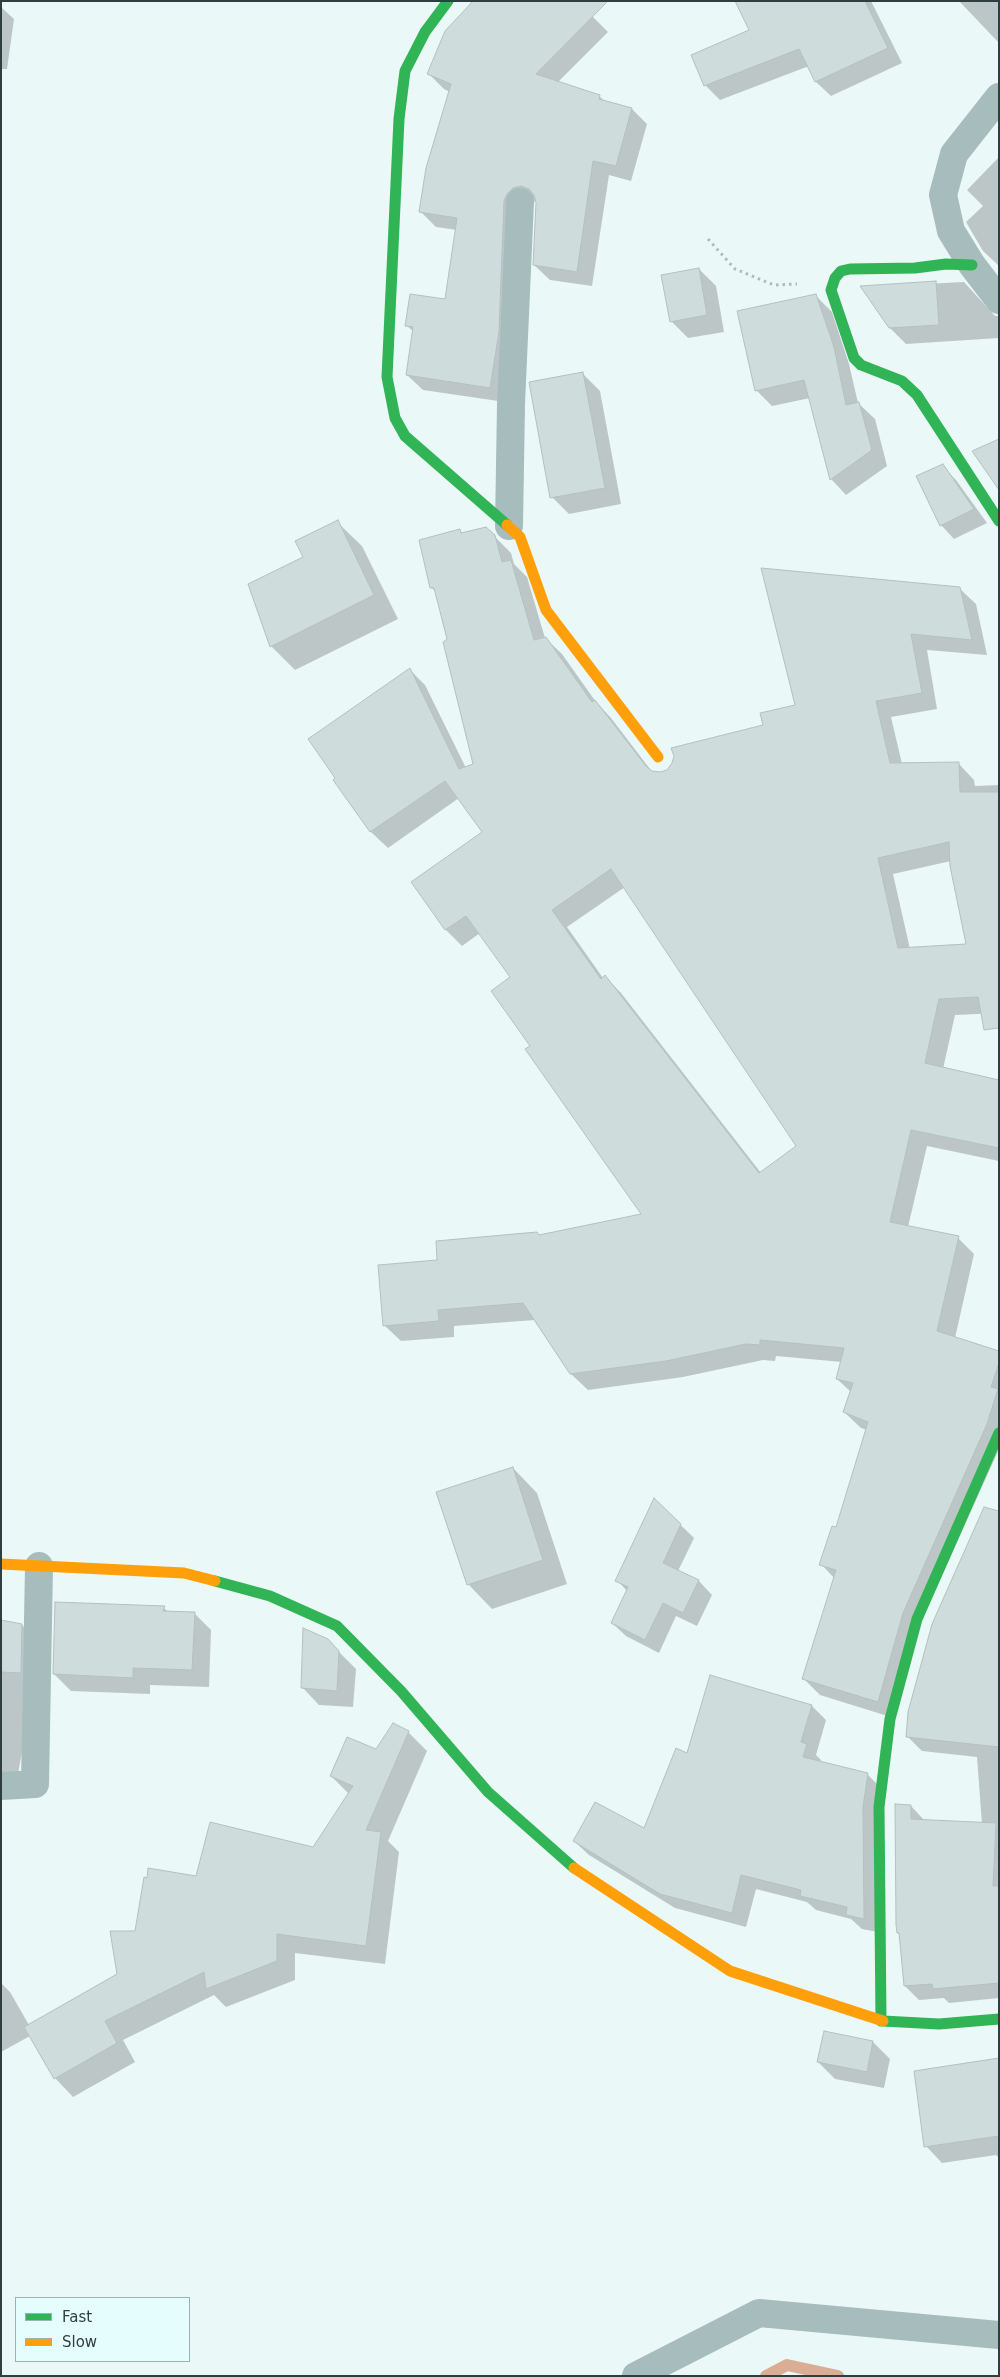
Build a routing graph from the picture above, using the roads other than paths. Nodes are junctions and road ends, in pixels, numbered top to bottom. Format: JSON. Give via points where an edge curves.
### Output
{"nodes":[{"id":1,"x":448,"y":1,"type":"edge"},
{"id":2,"x":999,"y":97,"type":"edge"},
{"id":3,"x":520,"y":202,"type":"dead end"},
{"id":4,"x":972,"y":265,"type":"junction"},
{"id":5,"x":999,"y":300,"type":"edge"},
{"id":6,"x":999,"y":521,"type":"edge"},
{"id":7,"x":509,"y":526,"type":"junction"},
{"id":8,"x":658,"y":757,"type":"dead end"},
{"id":9,"x":999,"y":1433,"type":"edge"},
{"id":10,"x":1,"y":1564,"type":"edge"},
{"id":11,"x":39,"y":1566,"type":"junction"},
{"id":12,"x":1,"y":1786,"type":"edge"},
{"id":13,"x":999,"y":2019,"type":"edge"},
{"id":14,"x":881,"y":2021,"type":"junction"},
{"id":15,"x":999,"y":2335,"type":"edge"},
{"id":16,"x":636,"y":2376,"type":"edge"}],
"edges":[{"from":1,"to":7,"type":"street","via":[[425,32],[405,71],[399,119],[387,377],[396,418],[405,436]]},
{"from":2,"to":4,"type":"street","via":[[954,154],[943,195],[951,231]]},
{"from":3,"to":7,"type":"street"},
{"from":4,"to":5,"type":"street"},
{"from":4,"to":6,"type":"street","via":[[850,269],[841,271],[831,290],[854,358],[861,365],[902,381],[917,395]]},
{"from":7,"to":8,"type":"street","via":[[520,537],[546,610]]},
{"from":9,"to":14,"type":"street","via":[[917,1619],[890,1719],[879,1807]]},
{"from":10,"to":11,"type":"street"},
{"from":11,"to":12,"type":"street","via":[[34,1784]]},
{"from":11,"to":14,"type":"street","via":[[184,1573],[270,1596],[337,1626],[401,1691],[488,1792],[573,1867],[730,1971]]},
{"from":13,"to":14,"type":"street","via":[[940,2024]]},
{"from":15,"to":16,"type":"street","via":[[760,2313]]}]}
